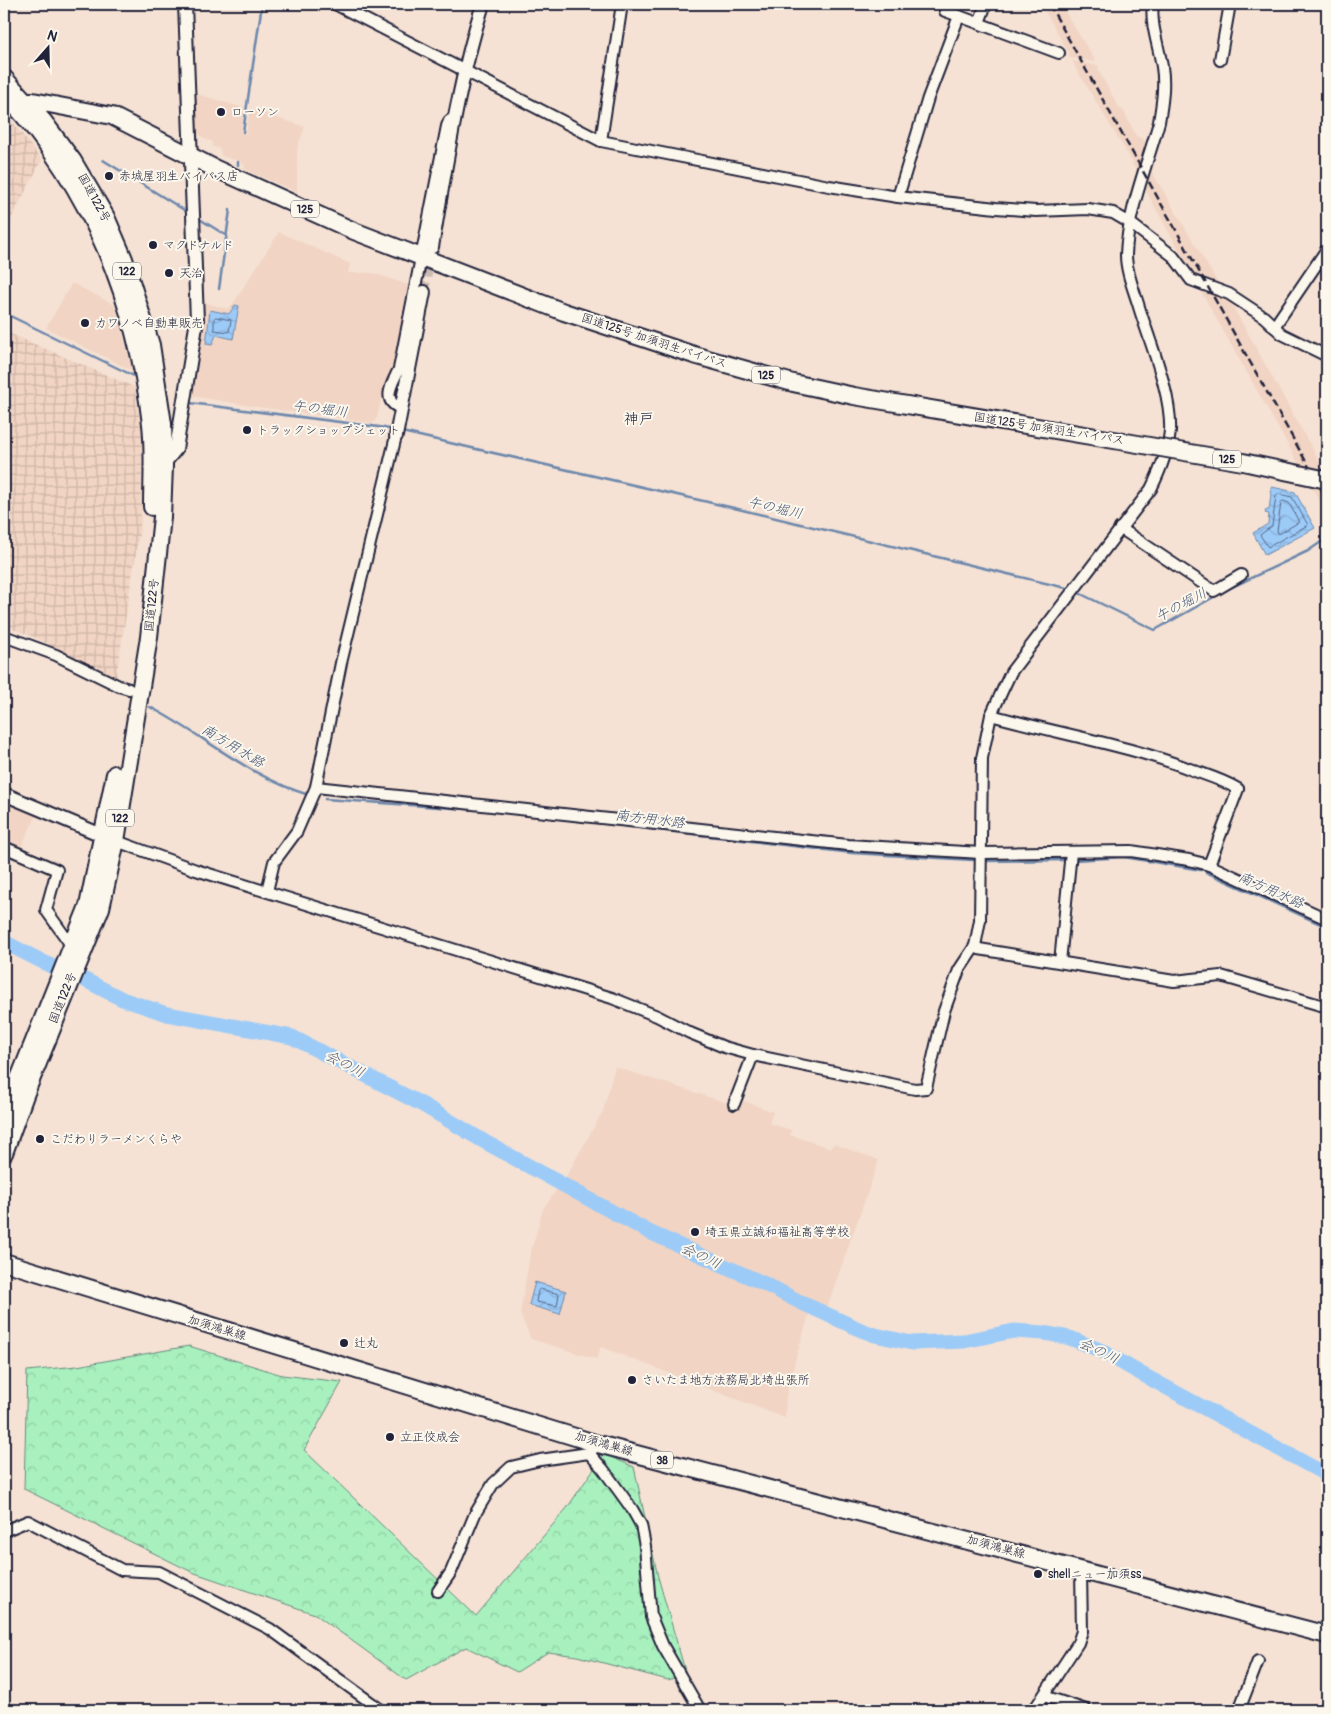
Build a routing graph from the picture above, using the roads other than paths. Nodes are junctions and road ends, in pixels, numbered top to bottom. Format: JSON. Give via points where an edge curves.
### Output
{"nodes":[{"id":1,"x":185,"y":4,"type":"edge"},
{"id":2,"x":335,"y":4,"type":"edge"},
{"id":3,"x":483,"y":4,"type":"edge"},
{"id":4,"x":622,"y":4,"type":"edge"},
{"id":5,"x":946,"y":4,"type":"edge"},
{"id":6,"x":986,"y":4,"type":"edge"},
{"id":7,"x":1153,"y":4,"type":"edge"},
{"id":8,"x":1230,"y":4,"type":"edge"},
{"id":9,"x":959,"y":16,"type":"junction"},
{"id":10,"x":979,"y":23,"type":"junction"},
{"id":11,"x":1059,"y":53,"type":"dead end"},
{"id":12,"x":1220,"y":60,"type":"dead end"},
{"id":13,"x":466,"y":70,"type":"junction"},
{"id":14,"x":4,"y":78,"type":"edge"},
{"id":15,"x":15,"y":100,"type":"edge"},
{"id":16,"x":80,"y":109,"type":"junction"},
{"id":17,"x":57,"y":138,"type":"junction"},
{"id":18,"x":601,"y":141,"type":"junction"},
{"id":19,"x":192,"y":156,"type":"junction"},
{"id":20,"x":898,"y":197,"type":"junction"},
{"id":21,"x":1130,"y":223,"type":"junction"},
{"id":22,"x":1327,"y":249,"type":"edge"},
{"id":23,"x":426,"y":252,"type":"junction"},
{"id":24,"x":424,"y":292,"type":"tunnel mouth"},
{"id":25,"x":1274,"y":327,"type":"junction"},
{"id":26,"x":1327,"y":356,"type":"edge"},
{"id":27,"x":402,"y":409,"type":"junction"},
{"id":28,"x":396,"y":436,"type":"joint"},
{"id":29,"x":158,"y":468,"type":"junction"},
{"id":30,"x":1327,"y":480,"type":"edge"},
{"id":31,"x":1120,"y":528,"type":"junction"},
{"id":32,"x":1241,"y":575,"type":"dead end"},
{"id":33,"x":4,"y":636,"type":"edge"},
{"id":34,"x":129,"y":689,"type":"junction"},
{"id":35,"x":991,"y":715,"type":"junction"},
{"id":36,"x":316,"y":787,"type":"junction"},
{"id":37,"x":4,"y":794,"type":"edge"},
{"id":38,"x":110,"y":838,"type":"junction"},
{"id":39,"x":4,"y":847,"type":"edge"},
{"id":40,"x":1070,"y":852,"type":"junction"},
{"id":41,"x":981,"y":854,"type":"junction"},
{"id":42,"x":1209,"y":865,"type":"junction"},
{"id":43,"x":266,"y":891,"type":"junction"},
{"id":44,"x":1327,"y":919,"type":"edge"},
{"id":45,"x":72,"y":945,"type":"junction"},
{"id":46,"x":975,"y":946,"type":"junction"},
{"id":47,"x":1060,"y":962,"type":"junction"},
{"id":48,"x":1327,"y":1007,"type":"edge"},
{"id":49,"x":753,"y":1055,"type":"junction"},
{"id":50,"x":734,"y":1104,"type":"dead end"},
{"id":51,"x":4,"y":1116,"type":"edge"},
{"id":52,"x":4,"y":1153,"type":"edge"},
{"id":53,"x":4,"y":1262,"type":"edge"},
{"id":54,"x":594,"y":1448,"type":"junction"},
{"id":55,"x":4,"y":1531,"type":"edge"},
{"id":56,"x":1081,"y":1570,"type":"junction"},
{"id":57,"x":438,"y":1591,"type":"dead end"},
{"id":58,"x":1327,"y":1635,"type":"edge"},
{"id":59,"x":1258,"y":1661,"type":"dead end"},
{"id":60,"x":1044,"y":1696,"type":"junction"},
{"id":61,"x":381,"y":1710,"type":"edge"},
{"id":62,"x":700,"y":1710,"type":"edge"},
{"id":63,"x":1034,"y":1710,"type":"edge"},
{"id":64,"x":1086,"y":1710,"type":"edge"},
{"id":65,"x":1239,"y":1710,"type":"edge"}],
"edges":[{"from":1,"to":19,"type":"street"},
{"from":2,"to":13,"type":"street"},
{"from":3,"to":13,"type":"street"},
{"from":4,"to":18,"type":"street"},
{"from":5,"to":9,"type":"street","via":[[945,11]]},
{"from":6,"to":10,"type":"street"},
{"from":7,"to":21,"type":"street","via":[[1154,34],[1163,76],[1162,106]]},
{"from":8,"to":12,"type":"street"},
{"from":9,"to":10,"type":"street"},
{"from":9,"to":20,"type":"street","via":[[928,98]]},
{"from":10,"to":11,"type":"street"},
{"from":13,"to":18,"type":"street"},
{"from":13,"to":23,"type":"street"},
{"from":14,"to":15,"type":"main road","name":"国道122号","number":"122"},
{"from":15,"to":16,"type":"main road","name":"国道125号 加須羽生バイパス","number":"125"},
{"from":15,"to":17,"type":"main road","name":"国道122号","number":"122"},
{"from":15,"to":29,"type":"main road","name":"国道122号","number":"122","via":[[64,172],[111,260],[139,347]]},
{"from":16,"to":17,"type":"main road","via":[[62,120]]},
{"from":16,"to":19,"type":"main road","name":"国道125号 加須羽生バイパス","number":"125","via":[[112,116]]},
{"from":17,"to":29,"type":"main road","name":"国道122号","number":"122","via":[[106,217],[124,259],[151,344],[163,424]]},
{"from":18,"to":20,"type":"street"},
{"from":19,"to":23,"type":"main road","name":"国道125号 加須羽生バイパス","number":"125","via":[[317,215]]},
{"from":19,"to":29,"type":"street","via":[[197,320],[176,449]]},
{"from":20,"to":21,"type":"street","via":[[1026,210],[1106,211]]},
{"from":21,"to":25,"type":"street","via":[[1172,256],[1191,280],[1229,294]]},
{"from":21,"to":31,"type":"street","via":[[1126,256],[1130,279],[1166,392],[1170,431],[1156,478]]},
{"from":22,"to":25,"type":"street"},
{"from":23,"to":27,"type":"street","via":[[399,369],[388,394],[392,403]]},
{"from":23,"to":30,"type":"main road","name":"国道125号 加須羽生バイパス","number":"125","bridge":true,"via":[[564,312],[694,355],[793,383],[1243,462]]},
{"from":24,"to":27,"type":"street"},
{"from":25,"to":26,"type":"street"},
{"from":27,"to":28,"type":"street"},
{"from":28,"to":36,"type":"street","via":[[341,663]]},
{"from":29,"to":34,"type":"main road","name":"国道122号","number":"122"},
{"from":29,"to":38,"type":"main road","name":"国道122号","number":"122","via":[[162,517],[149,638]]},
{"from":31,"to":32,"type":"street","via":[[1214,591]]},
{"from":31,"to":35,"type":"street","via":[[1011,672]]},
{"from":33,"to":34,"type":"street","via":[[56,655]]},
{"from":34,"to":38,"type":"main road","name":"国道122号","number":"122"},
{"from":35,"to":41,"type":"street","via":[[982,758]]},
{"from":35,"to":42,"type":"street","via":[[1116,745],[1166,760],[1238,789]]},
{"from":36,"to":41,"type":"street","via":[[848,845]]},
{"from":36,"to":43,"type":"street","via":[[297,831],[274,862]]},
{"from":37,"to":38,"type":"street"},
{"from":38,"to":43,"type":"street","via":[[196,870]]},
{"from":38,"to":45,"type":"main road","name":"国道122号","number":"122"},
{"from":38,"to":52,"type":"main road","name":"国道122号","number":"122","via":[[100,908]]},
{"from":39,"to":45,"type":"street","via":[[57,870],[46,910]]},
{"from":40,"to":41,"type":"street"},
{"from":40,"to":42,"type":"street","via":[[1131,851]]},
{"from":40,"to":47,"type":"street"},
{"from":41,"to":46,"type":"street","via":[[980,920]]},
{"from":42,"to":44,"type":"street"},
{"from":43,"to":49,"type":"street","via":[[612,998],[724,1047]]},
{"from":45,"to":51,"type":"main road","name":"国道122号","number":"122"},
{"from":46,"to":47,"type":"street"},
{"from":46,"to":49,"type":"street","via":[[955,979],[926,1088],[915,1089]]},
{"from":47,"to":48,"type":"street","via":[[1174,981],[1220,976]]},
{"from":49,"to":50,"type":"street"},
{"from":53,"to":54,"type":"main road","name":"加須鴻巣線","number":"38"},
{"from":54,"to":56,"type":"main road","name":"加須鴻巣線","number":"38"},
{"from":54,"to":57,"type":"street","via":[[512,1467],[493,1484],[475,1514],[451,1572]]},
{"from":54,"to":62,"type":"street","via":[[641,1526],[651,1617],[663,1646]]},
{"from":55,"to":61,"type":"street","via":[[28,1521],[122,1570],[159,1572],[270,1629]]},
{"from":56,"to":58,"type":"main road","name":"加須鴻巣線","number":"38"},
{"from":56,"to":60,"type":"street","via":[[1082,1631],[1078,1643]]},
{"from":59,"to":65,"type":"street"},
{"from":60,"to":63,"type":"street"},
{"from":60,"to":64,"type":"street"}]}
